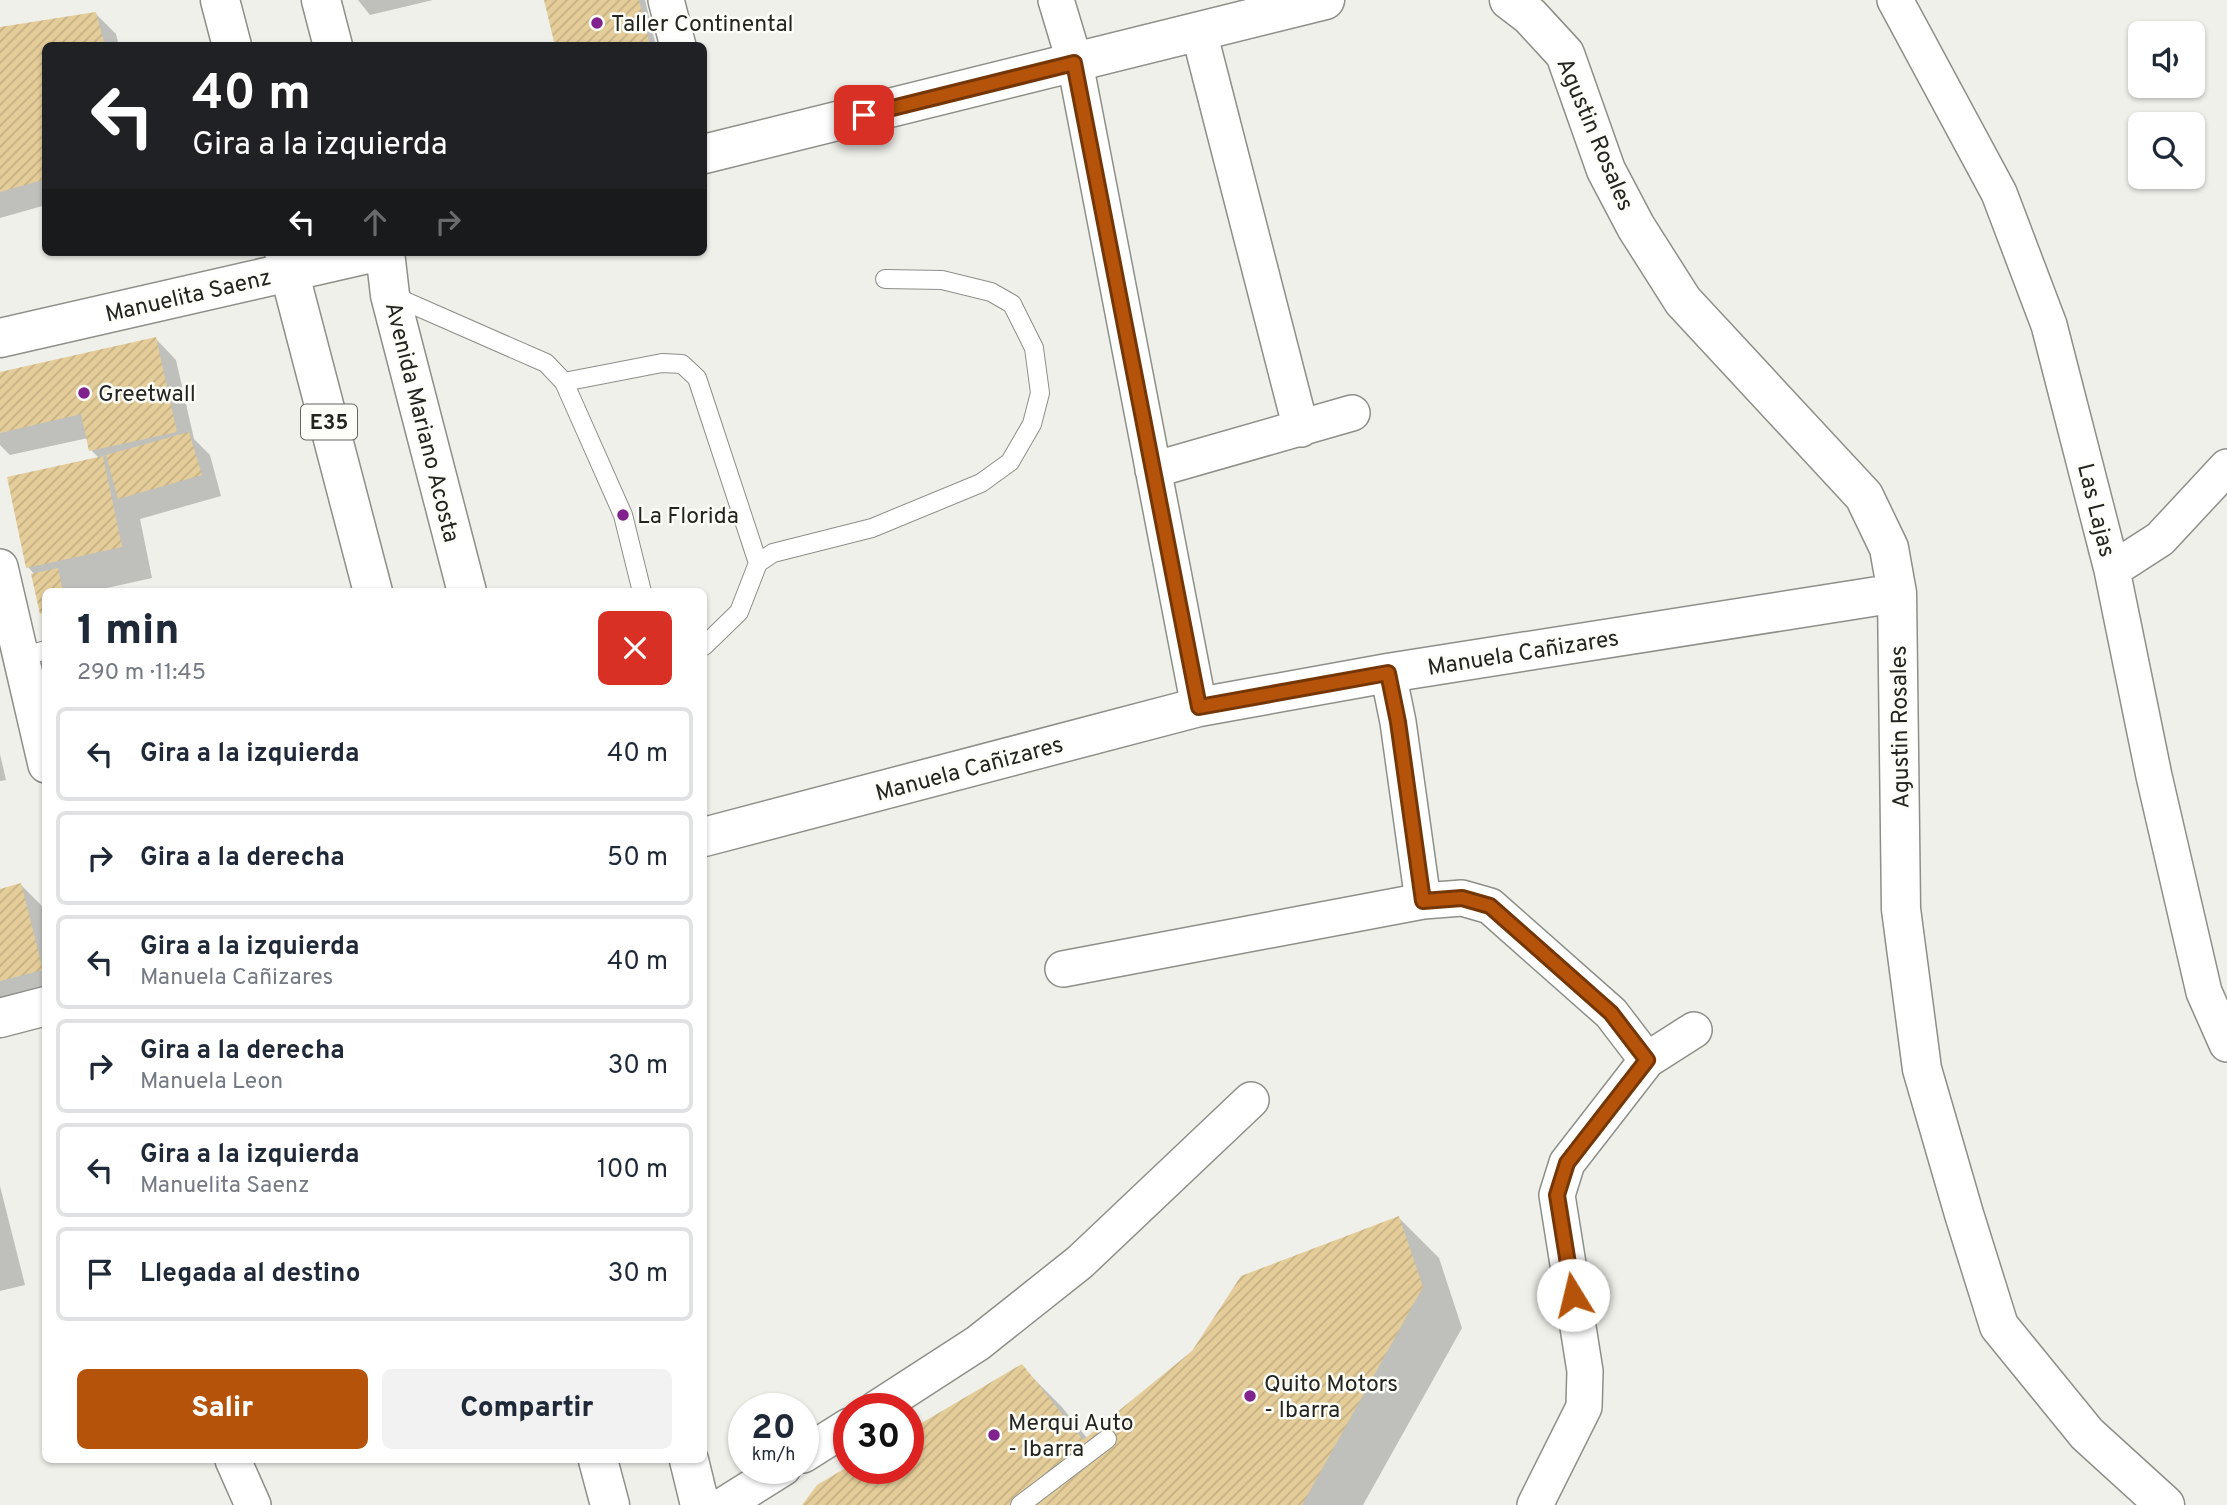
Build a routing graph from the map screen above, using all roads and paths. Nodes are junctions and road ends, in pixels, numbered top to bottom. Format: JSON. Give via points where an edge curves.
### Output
{"nodes":[{"id":1,"x":220,"y":0,"type":"edge"},
{"id":2,"x":321,"y":0,"type":"edge"},
{"id":3,"x":666,"y":0,"type":"edge"},
{"id":4,"x":1056,"y":0,"type":"edge"},
{"id":5,"x":1325,"y":0,"type":"edge"},
{"id":6,"x":1509,"y":0,"type":"edge"},
{"id":7,"x":1895,"y":0,"type":"edge"},
{"id":8,"x":1199,"y":32,"type":"junction"},
{"id":9,"x":231,"y":42,"type":"edge"},
{"id":10,"x":332,"y":42,"type":"edge"},
{"id":11,"x":677,"y":42,"type":"edge"},
{"id":12,"x":1074,"y":63,"type":"junction"},
{"id":13,"x":707,"y":149,"type":"edge"},
{"id":14,"x":340,"y":256,"type":"edge"},
{"id":15,"x":385,"y":256,"type":"edge"},
{"id":16,"x":286,"y":262,"type":"edge"},
{"id":17,"x":885,"y":279,"type":"dead end"},
{"id":18,"x":390,"y":295,"type":"junction"},
{"id":19,"x":0,"y":338,"type":"edge"},
{"id":20,"x":564,"y":382,"type":"junction"},
{"id":21,"x":1352,"y":413,"type":"dead end"},
{"id":22,"x":1301,"y":429,"type":"junction"},
{"id":23,"x":2227,"y":467,"type":"edge"},
{"id":24,"x":1153,"y":470,"type":"junction"},
{"id":25,"x":758,"y":563,"type":"junction"},
{"id":26,"x":0,"y":567,"type":"edge"},
{"id":27,"x":2112,"y":570,"type":"junction"},
{"id":28,"x":372,"y":588,"type":"edge"},
{"id":29,"x":466,"y":588,"type":"edge"},
{"id":30,"x":641,"y":588,"type":"edge"},
{"id":31,"x":1897,"y":593,"type":"junction"},
{"id":32,"x":707,"y":643,"type":"edge"},
{"id":33,"x":33,"y":654,"type":"edge"},
{"id":34,"x":1388,"y":673,"type":"junction"},
{"id":35,"x":1199,"y":707,"type":"junction"},
{"id":36,"x":42,"y":731,"type":"edge"},
{"id":37,"x":707,"y":836,"type":"edge"},
{"id":38,"x":1423,"y":901,"type":"junction"},
{"id":39,"x":1063,"y":969,"type":"dead end"},
{"id":40,"x":42,"y":1007,"type":"edge"},
{"id":41,"x":0,"y":1018,"type":"edge"},
{"id":42,"x":1695,"y":1031,"type":"dead end"},
{"id":43,"x":2227,"y":1044,"type":"edge"},
{"id":44,"x":1647,"y":1060,"type":"junction"},
{"id":45,"x":1251,"y":1100,"type":"dead end"},
{"id":46,"x":901,"y":1393,"type":"edge"},
{"id":47,"x":1107,"y":1439,"type":"dead end"},
{"id":48,"x":234,"y":1463,"type":"edge"},
{"id":49,"x":599,"y":1463,"type":"edge"},
{"id":50,"x":690,"y":1463,"type":"edge"},
{"id":51,"x":757,"y":1484,"type":"edge"},
{"id":52,"x":253,"y":1505,"type":"edge"},
{"id":53,"x":610,"y":1505,"type":"edge"},
{"id":54,"x":700,"y":1505,"type":"edge"},
{"id":55,"x":724,"y":1505,"type":"edge"},
{"id":56,"x":1020,"y":1505,"type":"edge"},
{"id":57,"x":1535,"y":1505,"type":"edge"},
{"id":58,"x":2165,"y":1505,"type":"edge"}],
"edges":[{"from":1,"to":9,"type":"main road"},
{"from":2,"to":10,"type":"main road"},
{"from":3,"to":11,"type":"street"},
{"from":4,"to":12,"type":"street"},
{"from":5,"to":8,"type":"main road"},
{"from":6,"to":31,"type":"main road","name":"Agustin Rosales","via":[[1564,54],[1606,170],[1683,301],[1864,496],[1889,548]]},
{"from":7,"to":27,"type":"street","name":"Las Lajas","via":[[2004,205],[2049,325]]},
{"from":8,"to":12,"type":"main road"},
{"from":8,"to":22,"type":"street"},
{"from":12,"to":13,"type":"main road"},
{"from":12,"to":24,"type":"street"},
{"from":14,"to":16,"type":"main road","name":"Manuelita Saenz"},
{"from":15,"to":18,"type":"main road","name":"Avenida Mariano Acosta"},
{"from":16,"to":19,"type":"main road","name":"Manuelita Saenz"},
{"from":16,"to":28,"type":"main road","number":"E35"},
{"from":17,"to":25,"type":"lane","via":[[942,280],[991,292],[1012,304],[1034,348],[1040,393],[1032,424],[1010,462],[981,483],[872,528],[772,553]]},
{"from":18,"to":20,"type":"lane","via":[[546,363]]},
{"from":18,"to":29,"type":"main road","name":"Avenida Mariano Acosta"},
{"from":20,"to":25,"type":"lane","via":[[662,363],[682,364],[697,378]]},
{"from":20,"to":30,"type":"lane","via":[[623,515]]},
{"from":21,"to":22,"type":"street"},
{"from":22,"to":24,"type":"street"},
{"from":23,"to":27,"type":"street","via":[[2160,539]]},
{"from":24,"to":35,"type":"street"},
{"from":25,"to":32,"type":"lane","via":[[739,612]]},
{"from":26,"to":33,"type":"street"},
{"from":27,"to":43,"type":"street","name":"Las Lajas","via":[[2204,992]]},
{"from":31,"to":34,"type":"main road","name":"Manuela Cañizares"},
{"from":31,"to":58,"type":"main road","name":"Agustin Rosales","via":[[1900,909],[1922,1069],[1964,1214],[1998,1326],[2087,1434]]},
{"from":33,"to":36,"type":"street"},
{"from":34,"to":35,"type":"main road","name":"Manuela Cañizares"},
{"from":34,"to":38,"type":"street"},
{"from":35,"to":37,"type":"main road","name":"Manuela Cañizares"},
{"from":38,"to":39,"type":"street"},
{"from":38,"to":44,"type":"street","via":[[1462,898],[1490,906],[1611,1013]]},
{"from":40,"to":41,"type":"main road"},
{"from":42,"to":44,"type":"street"},
{"from":44,"to":57,"type":"street","via":[[1567,1163],[1557,1195],[1585,1371],[1584,1407]]},
{"from":45,"to":46,"type":"street","via":[[1080,1262],[978,1343]]},
{"from":47,"to":56,"type":"lane"},
{"from":48,"to":52,"type":"street"},
{"from":49,"to":53,"type":"main road"},
{"from":50,"to":54,"type":"main road"},
{"from":51,"to":55,"type":"street"}]}
